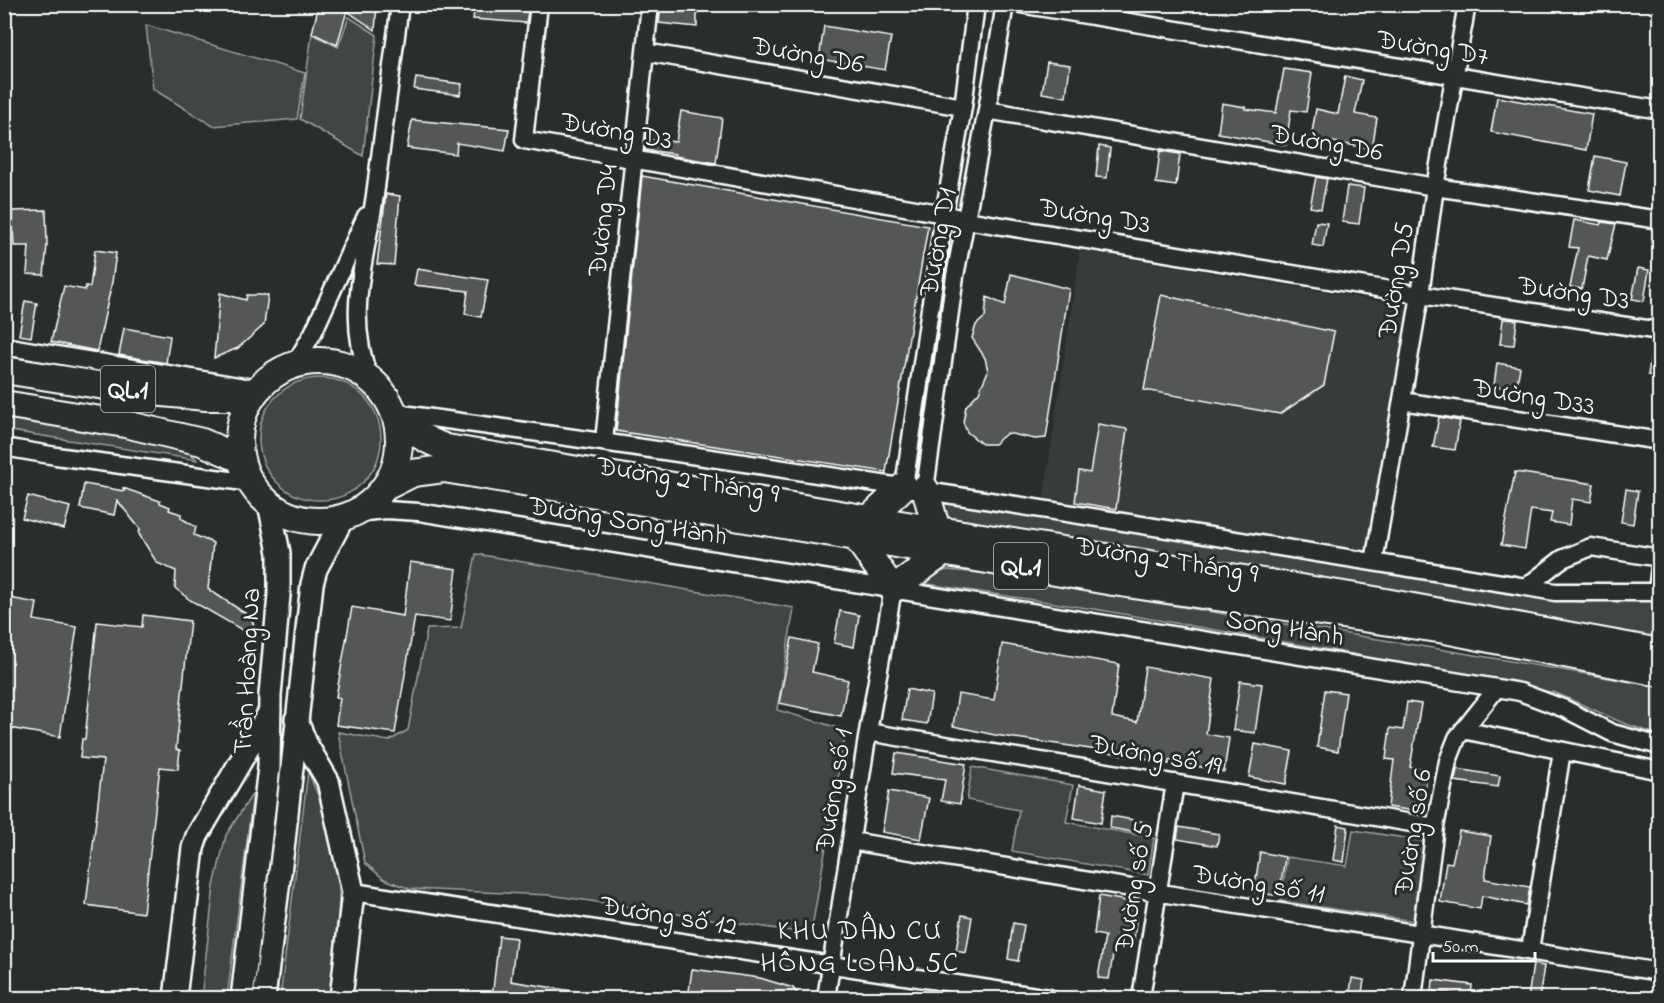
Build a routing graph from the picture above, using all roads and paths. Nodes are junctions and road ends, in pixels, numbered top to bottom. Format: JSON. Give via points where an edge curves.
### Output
{"nodes":[{"id":1,"x":400,"y":4,"type":"edge"},
{"id":2,"x":539,"y":4,"type":"edge"},
{"id":3,"x":650,"y":4,"type":"edge"},
{"id":4,"x":976,"y":4,"type":"edge"},
{"id":5,"x":1005,"y":4,"type":"edge"},
{"id":6,"x":1020,"y":4,"type":"edge"},
{"id":7,"x":1467,"y":4,"type":"edge"},
{"id":8,"x":645,"y":52,"type":"junction"},
{"id":9,"x":1454,"y":77,"type":"junction"},
{"id":10,"x":963,"y":107,"type":"junction"},
{"id":11,"x":987,"y":110,"type":"junction"},
{"id":12,"x":1659,"y":110,"type":"edge"},
{"id":13,"x":633,"y":159,"type":"junction"},
{"id":14,"x":1435,"y":187,"type":"junction"},
{"id":15,"x":374,"y":199,"type":"junction"},
{"id":16,"x":944,"y":214,"type":"junction"},
{"id":17,"x":1659,"y":219,"type":"edge"},
{"id":18,"x":966,"y":220,"type":"junction"},
{"id":19,"x":1420,"y":295,"type":"junction"},
{"id":20,"x":1659,"y":331,"type":"edge"},
{"id":21,"x":4,"y":346,"type":"edge"},
{"id":22,"x":294,"y":365,"type":"junction"},
{"id":23,"x":4,"y":370,"type":"edge"},
{"id":24,"x":370,"y":380,"type":"junction"},
{"id":25,"x":256,"y":391,"type":"junction"},
{"id":26,"x":1401,"y":401,"type":"junction"},
{"id":27,"x":4,"y":404,"type":"edge"},
{"id":28,"x":395,"y":413,"type":"junction"},
{"id":29,"x":604,"y":441,"type":"junction"},
{"id":30,"x":1659,"y":441,"type":"edge"},
{"id":31,"x":4,"y":447,"type":"edge"},
{"id":32,"x":241,"y":459,"type":"junction"},
{"id":33,"x":251,"y":483,"type":"junction"},
{"id":34,"x":385,"y":488,"type":"junction"},
{"id":35,"x":915,"y":488,"type":"junction"},
{"id":36,"x":268,"y":503,"type":"junction"},
{"id":37,"x":349,"y":515,"type":"junction"},
{"id":38,"x":862,"y":528,"type":"junction"},
{"id":39,"x":940,"y":541,"type":"junction"},
{"id":40,"x":1659,"y":558,"type":"edge"},
{"id":41,"x":1374,"y":562,"type":"junction"},
{"id":42,"x":1659,"y":566,"type":"edge"},
{"id":43,"x":1526,"y":587,"type":"junction"},
{"id":44,"x":893,"y":589,"type":"junction"},
{"id":45,"x":1658,"y":592,"type":"edge"},
{"id":46,"x":1659,"y":652,"type":"edge"},
{"id":47,"x":1659,"y":673,"type":"edge"},
{"id":48,"x":1497,"y":688,"type":"junction"},
{"id":49,"x":270,"y":711,"type":"junction"},
{"id":50,"x":296,"y":719,"type":"junction"},
{"id":51,"x":1462,"y":730,"type":"junction"},
{"id":52,"x":868,"y":732,"type":"junction"},
{"id":53,"x":1659,"y":746,"type":"edge"},
{"id":54,"x":1562,"y":751,"type":"junction"},
{"id":55,"x":1659,"y":771,"type":"edge"},
{"id":56,"x":1175,"y":783,"type":"junction"},
{"id":57,"x":1436,"y":827,"type":"junction"},
{"id":58,"x":851,"y":842,"type":"junction"},
{"id":59,"x":353,"y":892,"type":"junction"},
{"id":60,"x":1157,"y":893,"type":"junction"},
{"id":61,"x":1423,"y":934,"type":"junction"},
{"id":62,"x":1530,"y":950,"type":"junction"},
{"id":63,"x":831,"y":966,"type":"junction"},
{"id":64,"x":1659,"y":972,"type":"edge"},
{"id":65,"x":175,"y":999,"type":"edge"},
{"id":66,"x":242,"y":999,"type":"edge"},
{"id":67,"x":264,"y":999,"type":"edge"},
{"id":68,"x":341,"y":999,"type":"edge"},
{"id":69,"x":826,"y":999,"type":"edge"},
{"id":70,"x":1049,"y":999,"type":"edge"},
{"id":71,"x":1141,"y":999,"type":"edge"},
{"id":72,"x":1413,"y":999,"type":"edge"}],
"edges":[{"from":1,"to":15,"type":"street"},
{"from":2,"to":13,"type":"street","name":"Đường D3","via":[[524,140]]},
{"from":3,"to":8,"type":"street","name":"Đường D4"},
{"from":4,"to":10,"type":"street","name":"Đường D1"},
{"from":5,"to":11,"type":"street","name":"Đường D1"},
{"from":6,"to":9,"type":"street","name":"Đường D7"},
{"from":7,"to":9,"type":"street","name":"Đường D5"},
{"from":8,"to":10,"type":"street","name":"Đường D6"},
{"from":8,"to":13,"type":"street","name":"Đường D4"},
{"from":9,"to":12,"type":"street","name":"Đường D7"},
{"from":9,"to":14,"type":"street","name":"Đường D5"},
{"from":10,"to":16,"type":"street","name":"Đường D1"},
{"from":11,"to":14,"type":"street","name":"Đường D6"},
{"from":11,"to":18,"type":"street","name":"Đường D1"},
{"from":13,"to":16,"type":"street","name":"Đường D3"},
{"from":13,"to":29,"type":"street","name":"Đường D4"},
{"from":14,"to":17,"type":"street","name":"Đường D6"},
{"from":14,"to":19,"type":"street","name":"Đường D5"},
{"from":15,"to":22,"type":"street","via":[[313,333]]},
{"from":15,"to":24,"type":"street","via":[[356,321],[360,352]]},
{"from":16,"to":18,"type":"street","name":"Đường D3"},
{"from":16,"to":35,"type":"street","name":"Đường D1"},
{"from":18,"to":19,"type":"street","name":"Đường D3"},
{"from":18,"to":35,"type":"street","name":"Đường D1"},
{"from":19,"to":20,"type":"street","name":"Đường D3"},
{"from":19,"to":26,"type":"street","name":"Đường D5"},
{"from":21,"to":25,"type":"street"},
{"from":22,"to":24,"type":"highway","via":[[334,362]]},
{"from":22,"to":25,"type":"highway"},
{"from":23,"to":25,"type":"highway","number":"QL.1","via":[[206,398]]},
{"from":24,"to":28,"type":"highway"},
{"from":25,"to":32,"type":"highway","via":[[239,433]]},
{"from":26,"to":30,"type":"street","name":"Đường D33"},
{"from":26,"to":41,"type":"street","name":"Đường D5"},
{"from":27,"to":32,"type":"highway","number":"QL.1","via":[[136,426],[202,442]]},
{"from":28,"to":29,"type":"street"},
{"from":28,"to":34,"type":"highway","via":[[399,451]]},
{"from":28,"to":38,"type":"highway","name":"Đường 2 Tháng 9","number":"QL.1","via":[[419,436],[447,448]]},
{"from":29,"to":35,"type":"street"},
{"from":31,"to":33,"type":"street"},
{"from":32,"to":33,"type":"highway"},
{"from":33,"to":36,"type":"highway"},
{"from":34,"to":37,"type":"highway"},
{"from":34,"to":38,"type":"highway","name":"Đường 2 Tháng 9","number":"QL.1","via":[[413,473],[444,469]]},
{"from":35,"to":38,"type":"highway"},
{"from":35,"to":39,"type":"highway"},
{"from":35,"to":41,"type":"street"},
{"from":36,"to":37,"type":"highway","via":[[304,520]]},
{"from":36,"to":49,"type":"main road","name":"Trần Hoàng Na","via":[[277,536],[280,574]]},
{"from":37,"to":44,"type":"street","name":"Đường Song Hành","via":[[386,510],[419,512]]},
{"from":37,"to":50,"type":"main road","name":"Trần Hoàng Na","via":[[316,569],[312,584]]},
{"from":38,"to":39,"type":"highway","name":"Đường 2 Tháng 9","number":"QL.1"},
{"from":38,"to":44,"type":"highway"},
{"from":39,"to":44,"type":"highway"},
{"from":39,"to":46,"type":"highway","name":"Đường 2 Tháng 9","number":"QL.1","via":[[1369,599]]},
{"from":39,"to":47,"type":"highway","name":"Đường 2 Tháng 9","number":"QL.1","via":[[1113,582],[1445,630]]},
{"from":40,"to":43,"type":"street","via":[[1590,547],[1562,559]]},
{"from":41,"to":43,"type":"street"},
{"from":42,"to":45,"type":"street"},
{"from":43,"to":45,"type":"street","via":[[1570,593]]},
{"from":44,"to":48,"type":"street","name":"Song Hành"},
{"from":44,"to":52,"type":"street","name":"Đường số 1"},
{"from":48,"to":51,"type":"street","name":"Đường số 6"},
{"from":48,"to":53,"type":"street","name":"Song Hành","via":[[1520,692],[1612,733]]},
{"from":49,"to":65,"type":"main road","via":[[193,848]]},
{"from":49,"to":66,"type":"main road","name":"Trần Hoàng Na","via":[[269,767]]},
{"from":50,"to":59,"type":"main road","via":[[328,781]]},
{"from":50,"to":67,"type":"main road","name":"Trần Hoàng Na"},
{"from":51,"to":54,"type":"street"},
{"from":51,"to":57,"type":"street","name":"Đường số 6","via":[[1452,745]]},
{"from":52,"to":56,"type":"street","name":"Đường số 19"},
{"from":52,"to":58,"type":"street","name":"Đường số 1"},
{"from":54,"to":55,"type":"street"},
{"from":54,"to":62,"type":"street"},
{"from":56,"to":57,"type":"street","name":"Đường số 19"},
{"from":56,"to":60,"type":"street","name":"Đường số 5"},
{"from":57,"to":61,"type":"street","name":"Đường số 6"},
{"from":58,"to":60,"type":"street","name":"Đường số 11"},
{"from":58,"to":63,"type":"street","name":"Đường số 1"},
{"from":59,"to":63,"type":"street","name":"Đường số 12"},
{"from":59,"to":68,"type":"main road"},
{"from":60,"to":61,"type":"street","name":"Đường số 11"},
{"from":60,"to":71,"type":"street","name":"Đường số 5"},
{"from":61,"to":62,"type":"street","name":"Đường số 11"},
{"from":61,"to":72,"type":"street","name":"Đường số 6"},
{"from":62,"to":64,"type":"street","name":"Đường số 11"},
{"from":63,"to":69,"type":"street","name":"Đường số 1"},
{"from":63,"to":70,"type":"street","name":"Đường số 12"}]}
